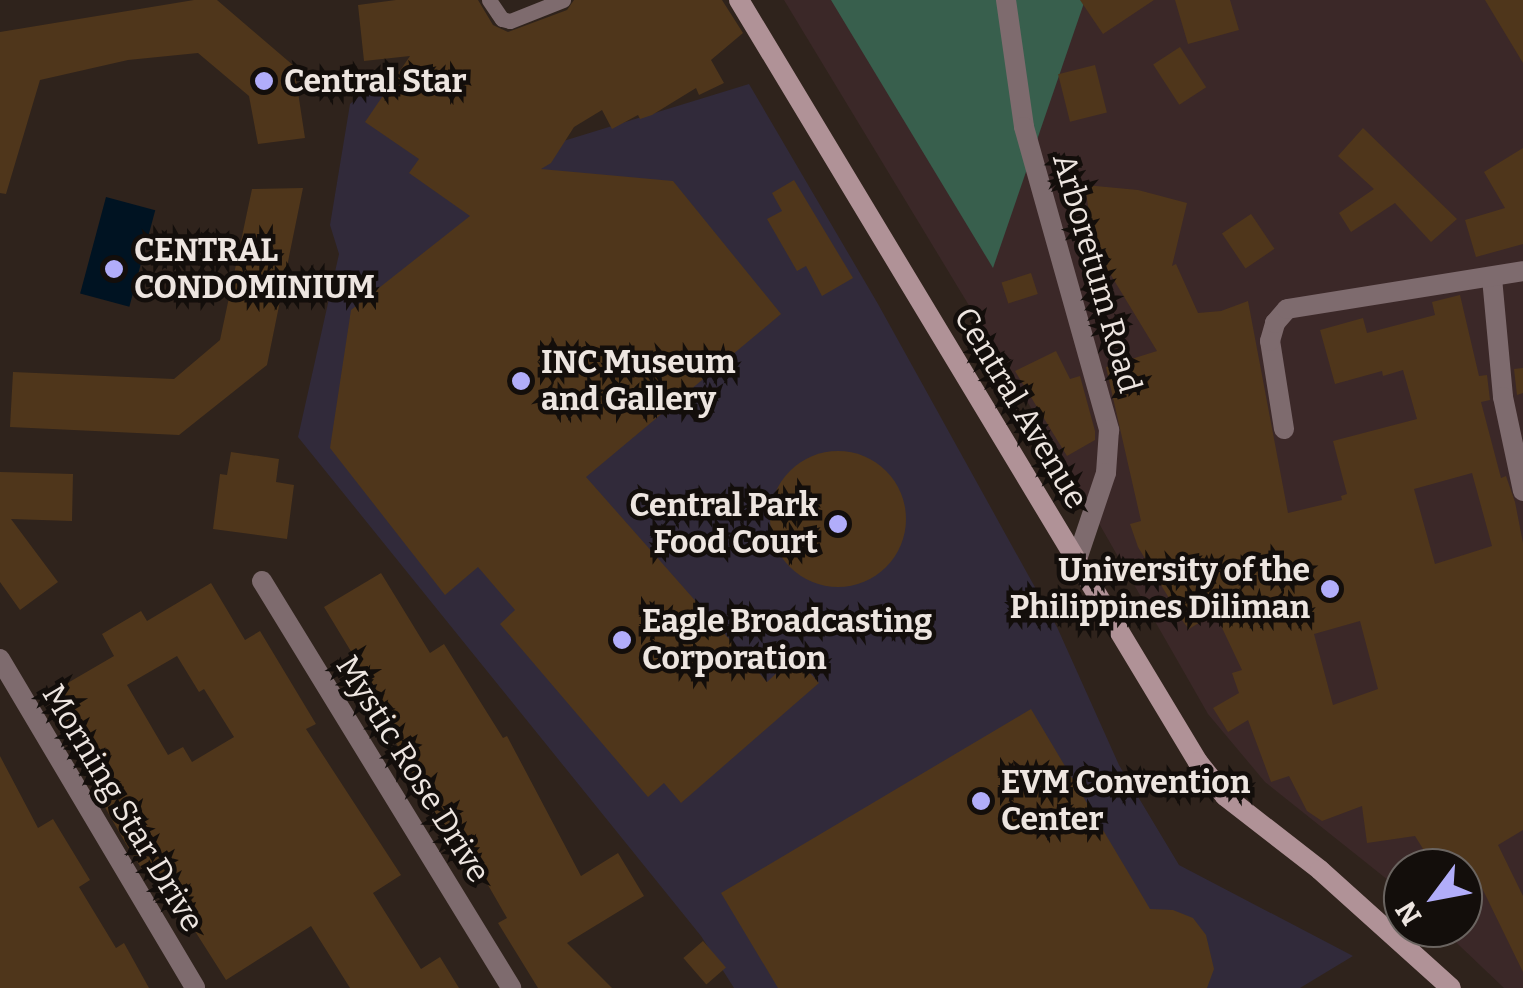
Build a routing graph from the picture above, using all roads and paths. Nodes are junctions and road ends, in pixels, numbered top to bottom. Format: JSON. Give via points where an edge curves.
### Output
{"nodes":[{"id":1,"x":489,"y":0,"type":"edge"},
{"id":2,"x":563,"y":0,"type":"edge"},
{"id":3,"x":739,"y":0,"type":"edge"},
{"id":4,"x":1006,"y":0,"type":"edge"},
{"id":5,"x":1523,"y":271,"type":"edge"},
{"id":6,"x":1492,"y":278,"type":"junction"},
{"id":7,"x":1284,"y":428,"type":"dead end"},
{"id":8,"x":1523,"y":491,"type":"edge"},
{"id":9,"x":1077,"y":559,"type":"junction"},
{"id":10,"x":262,"y":582,"type":"dead end"},
{"id":11,"x":0,"y":658,"type":"edge"},
{"id":12,"x":194,"y":988,"type":"edge"},
{"id":13,"x":511,"y":988,"type":"edge"},
{"id":14,"x":1451,"y":988,"type":"edge"}],
"edges":[{"from":1,"to":2,"type":"lane","via":[[510,21]]},
{"from":3,"to":9,"type":"main road","name":"Central Avenue"},
{"from":4,"to":9,"type":"street","name":"Arboretum Road","via":[[1024,127],[1110,430],[1106,472]]},
{"from":5,"to":6,"type":"street"},
{"from":6,"to":7,"type":"street","via":[[1286,309],[1270,341]]},
{"from":6,"to":8,"type":"street","via":[[1504,397]]},
{"from":9,"to":14,"type":"main road","name":"Central Avenue","via":[[1177,732],[1224,796],[1320,870]]},
{"from":10,"to":13,"type":"street","name":"Mystic Rose Drive"},
{"from":11,"to":12,"type":"street","name":"Morning Star Drive"}]}
